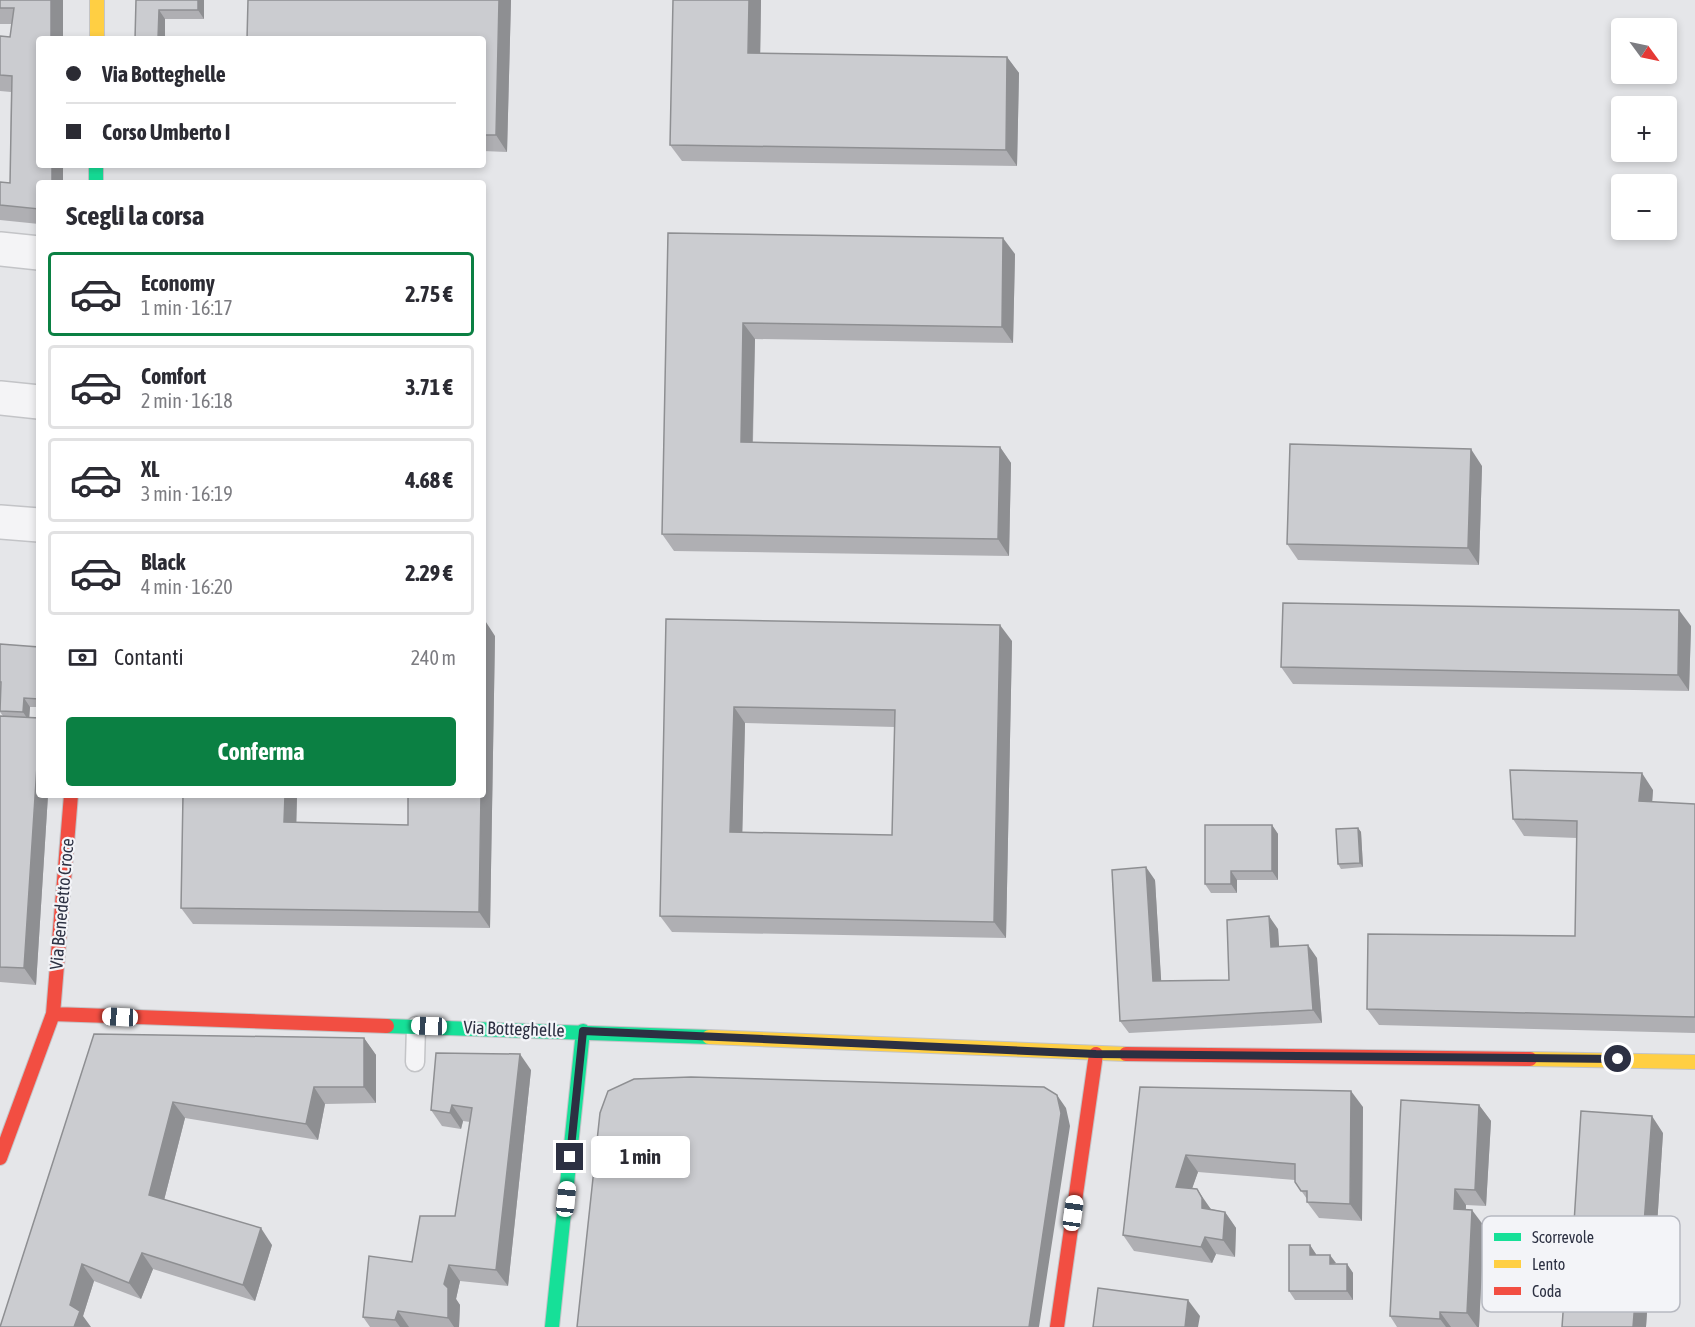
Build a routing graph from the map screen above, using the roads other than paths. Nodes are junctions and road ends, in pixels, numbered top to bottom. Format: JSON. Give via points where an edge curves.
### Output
{"nodes":[{"id":1,"x":97,"y":0,"type":"edge"},
{"id":2,"x":97,"y":36,"type":"edge"},
{"id":3,"x":0,"y":249,"type":"edge"},
{"id":4,"x":36,"y":253,"type":"edge"},
{"id":5,"x":0,"y":398,"type":"edge"},
{"id":6,"x":36,"y":402,"type":"edge"},
{"id":7,"x":0,"y":522,"type":"edge"},
{"id":8,"x":36,"y":525,"type":"edge"},
{"id":9,"x":71,"y":798,"type":"edge"},
{"id":10,"x":53,"y":1014,"type":"junction"},
{"id":11,"x":416,"y":1026,"type":"junction"},
{"id":12,"x":583,"y":1031,"type":"junction"},
{"id":13,"x":1096,"y":1054,"type":"junction"},
{"id":14,"x":415,"y":1062,"type":"dead end"},
{"id":15,"x":1695,"y":1062,"type":"edge"},
{"id":16,"x":0,"y":1158,"type":"edge"},
{"id":17,"x":552,"y":1327,"type":"edge"},
{"id":18,"x":1057,"y":1327,"type":"edge"}],
"edges":[{"from":1,"to":2,"type":"main road"},
{"from":3,"to":4,"type":"street"},
{"from":5,"to":6,"type":"street"},
{"from":7,"to":8,"type":"street"},
{"from":9,"to":10,"type":"main road","name":"Via Benedetto Croce"},
{"from":10,"to":11,"type":"main road","name":"Via Botteghelle"},
{"from":10,"to":16,"type":"main road","name":"Via Benedetto Croce"},
{"from":11,"to":12,"type":"main road","name":"Via Botteghelle"},
{"from":11,"to":14,"type":"lane"},
{"from":12,"to":13,"type":"main road","name":"Via Botteghelle"},
{"from":12,"to":17,"type":"main road"},
{"from":13,"to":15,"type":"main road","name":"Via Botteghelle"},
{"from":13,"to":18,"type":"main road"}]}
